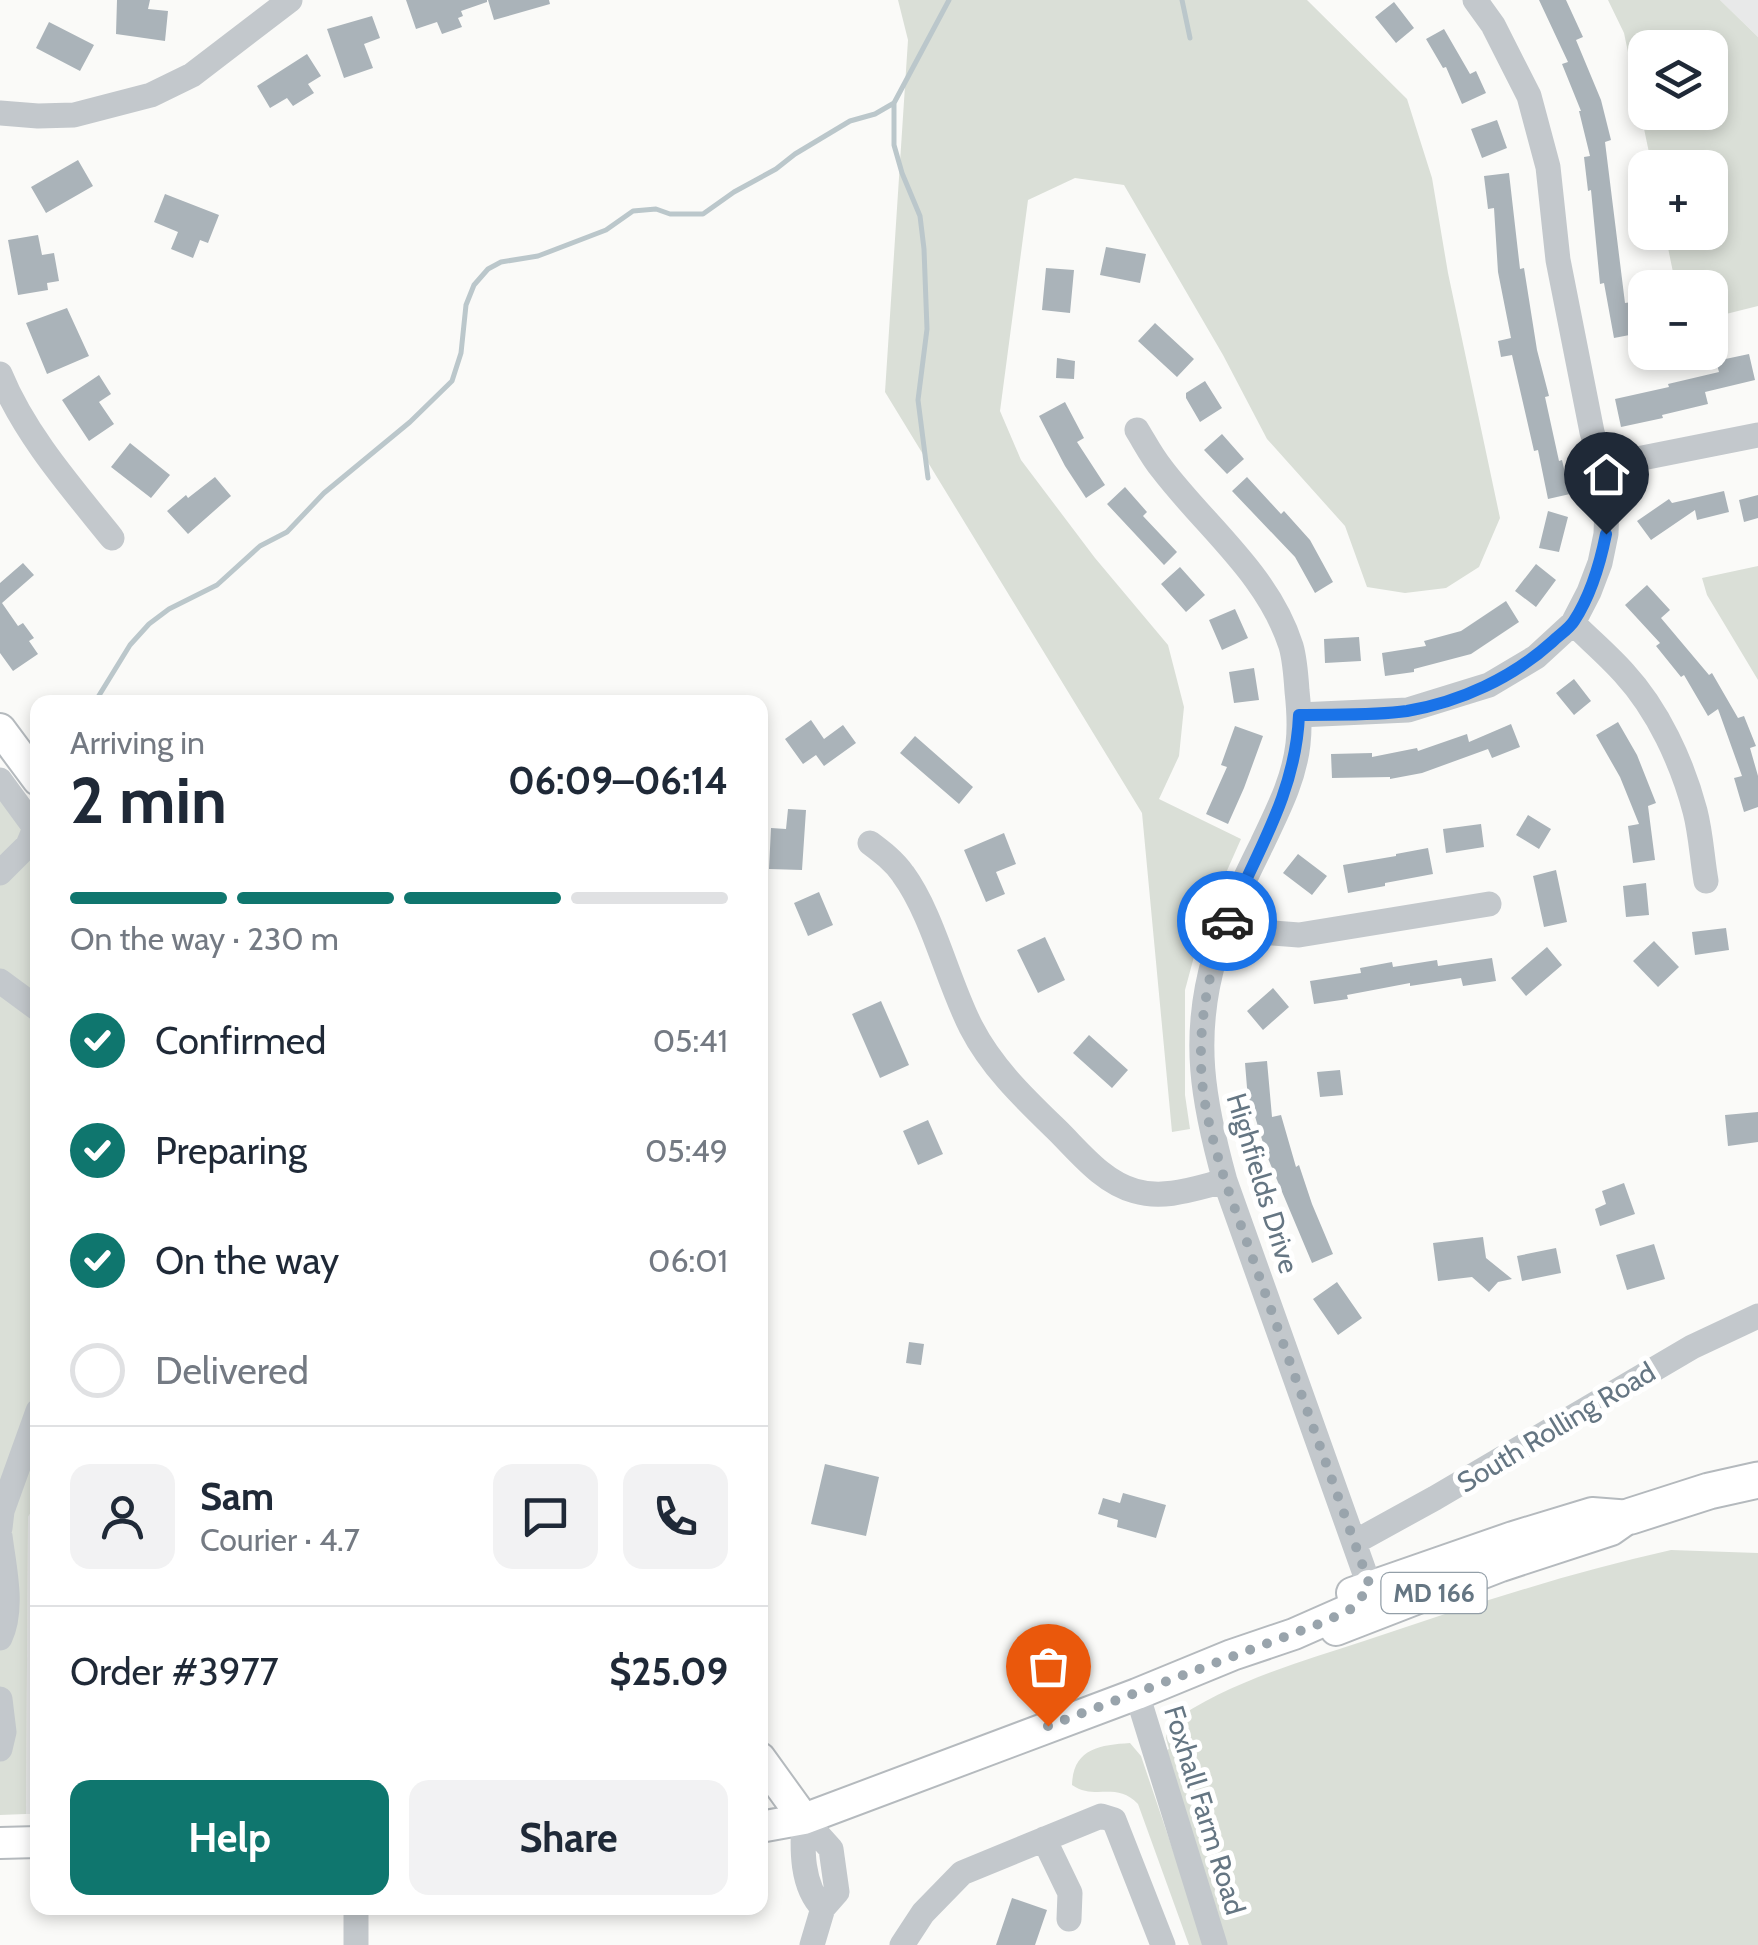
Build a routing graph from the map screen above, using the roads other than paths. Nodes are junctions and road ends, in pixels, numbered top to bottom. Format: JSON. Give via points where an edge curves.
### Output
{"nodes":[{"id":1,"x":290,"y":0,"type":"edge"},
{"id":2,"x":1475,"y":0,"type":"edge"},
{"id":3,"x":0,"y":113,"type":"edge"},
{"id":4,"x":0,"y":374,"type":"edge"},
{"id":5,"x":1138,"y":430,"type":"dead end"},
{"id":6,"x":1758,"y":436,"type":"edge"},
{"id":7,"x":1602,"y":466,"type":"junction"},
{"id":8,"x":112,"y":538,"type":"dead end"},
{"id":9,"x":1573,"y":623,"type":"junction"},
{"id":10,"x":1299,"y":715,"type":"junction"},
{"id":11,"x":0,"y":729,"type":"edge"},
{"id":12,"x":30,"y":769,"type":"edge"},
{"id":13,"x":0,"y":780,"type":"edge"},
{"id":14,"x":30,"y":821,"type":"edge"},
{"id":15,"x":30,"y":840,"type":"edge"},
{"id":16,"x":870,"y":843,"type":"dead end"},
{"id":17,"x":0,"y":873,"type":"edge"},
{"id":18,"x":1706,"y":881,"type":"dead end"},
{"id":19,"x":1489,"y":904,"type":"dead end"},
{"id":20,"x":1226,"y":923,"type":"junction"},
{"id":21,"x":0,"y":981,"type":"edge"},
{"id":22,"x":30,"y":1003,"type":"edge"},
{"id":23,"x":1225,"y":1181,"type":"junction"},
{"id":24,"x":1758,"y":1316,"type":"edge"},
{"id":25,"x":30,"y":1433,"type":"edge"},
{"id":26,"x":1758,"y":1480,"type":"edge"},
{"id":27,"x":1758,"y":1496,"type":"edge"},
{"id":28,"x":1631,"y":1516,"type":"junction"},
{"id":29,"x":0,"y":1528,"type":"edge"},
{"id":30,"x":0,"y":1536,"type":"edge"},
{"id":31,"x":1355,"y":1542,"type":"junction"},
{"id":32,"x":1370,"y":1586,"type":"junction"},
{"id":33,"x":0,"y":1638,"type":"edge"},
{"id":34,"x":1232,"y":1656,"type":"junction"},
{"id":35,"x":1137,"y":1694,"type":"junction"},
{"id":36,"x":0,"y":1699,"type":"edge"},
{"id":37,"x":0,"y":1748,"type":"edge"},
{"id":38,"x":768,"y":1769,"type":"edge"},
{"id":39,"x":804,"y":1819,"type":"junction"},
{"id":40,"x":768,"y":1826,"type":"edge"},
{"id":41,"x":1044,"y":1838,"type":"junction"},
{"id":42,"x":30,"y":1842,"type":"edge"},
{"id":43,"x":0,"y":1844,"type":"edge"},
{"id":44,"x":356,"y":1915,"type":"edge"},
{"id":45,"x":1069,"y":1919,"type":"dead end"},
{"id":46,"x":356,"y":1945,"type":"edge"},
{"id":47,"x":812,"y":1945,"type":"edge"},
{"id":48,"x":902,"y":1945,"type":"edge"},
{"id":49,"x":1163,"y":1945,"type":"edge"},
{"id":50,"x":1215,"y":1945,"type":"edge"}],
"edges":[{"from":1,"to":3,"type":"street","via":[[192,75],[151,95],[74,115]]},
{"from":2,"to":7,"type":"street","via":[[1516,68],[1540,131],[1558,260]]},
{"from":4,"to":8,"type":"street","via":[[28,428]]},
{"from":5,"to":10,"type":"street","name":"Highfields Drive","via":[[1160,467],[1278,613],[1292,649]]},
{"from":6,"to":7,"type":"street"},
{"from":7,"to":9,"type":"street","via":[[1606,534]]},
{"from":9,"to":10,"type":"street","via":[[1536,657],[1454,698],[1408,710]]},
{"from":9,"to":18,"type":"street","via":[[1625,674],[1667,738],[1696,814]]},
{"from":10,"to":20,"type":"street","name":"Highfields Drive","via":[[1281,805]]},
{"from":11,"to":12,"type":"main road"},
{"from":13,"to":14,"type":"street"},
{"from":15,"to":17,"type":"street"},
{"from":16,"to":23,"type":"street","via":[[916,895],[990,1059],[1096,1170],[1138,1192],[1158,1194]]},
{"from":19,"to":20,"type":"street","via":[[1299,934]]},
{"from":20,"to":23,"type":"street","name":"Highfields Drive","via":[[1205,1000],[1202,1042],[1203,1088]]},
{"from":21,"to":22,"type":"street"},
{"from":23,"to":31,"type":"street","name":"Highfields Drive"},
{"from":24,"to":31,"type":"street","name":"South Rolling Road","via":[[1692,1347]]},
{"from":25,"to":29,"type":"street"},
{"from":26,"to":28,"type":"highway","number":"MD 166"},
{"from":27,"to":28,"type":"main road","number":"MD 166"},
{"from":28,"to":32,"type":"main road","number":"MD 166","via":[[1592,1513]]},
{"from":28,"to":34,"type":"main road","number":"MD 166","via":[[1611,1530],[1284,1649]]},
{"from":30,"to":33,"type":"street","via":[[7,1612]]},
{"from":31,"to":32,"type":"street","name":"Highfields Drive"},
{"from":32,"to":34,"type":"main road","number":"MD 166","via":[[1266,1632]]},
{"from":34,"to":35,"type":"main road","number":"MD 166"},
{"from":35,"to":39,"type":"main road","number":"MD 166"},
{"from":35,"to":50,"type":"street","name":"Foxhall Farm Road"},
{"from":36,"to":37,"type":"street"},
{"from":38,"to":39,"type":"main road"},
{"from":39,"to":40,"type":"main road","number":"MD 166"},
{"from":39,"to":47,"type":"street","via":[[831,1849],[837,1892],[823,1908]]},
{"from":41,"to":45,"type":"street","via":[[1070,1893]]},
{"from":41,"to":48,"type":"street","via":[[962,1873]]},
{"from":41,"to":49,"type":"street","via":[[1101,1816],[1114,1820]]},
{"from":42,"to":43,"type":"main road"},
{"from":44,"to":46,"type":"street"}]}
